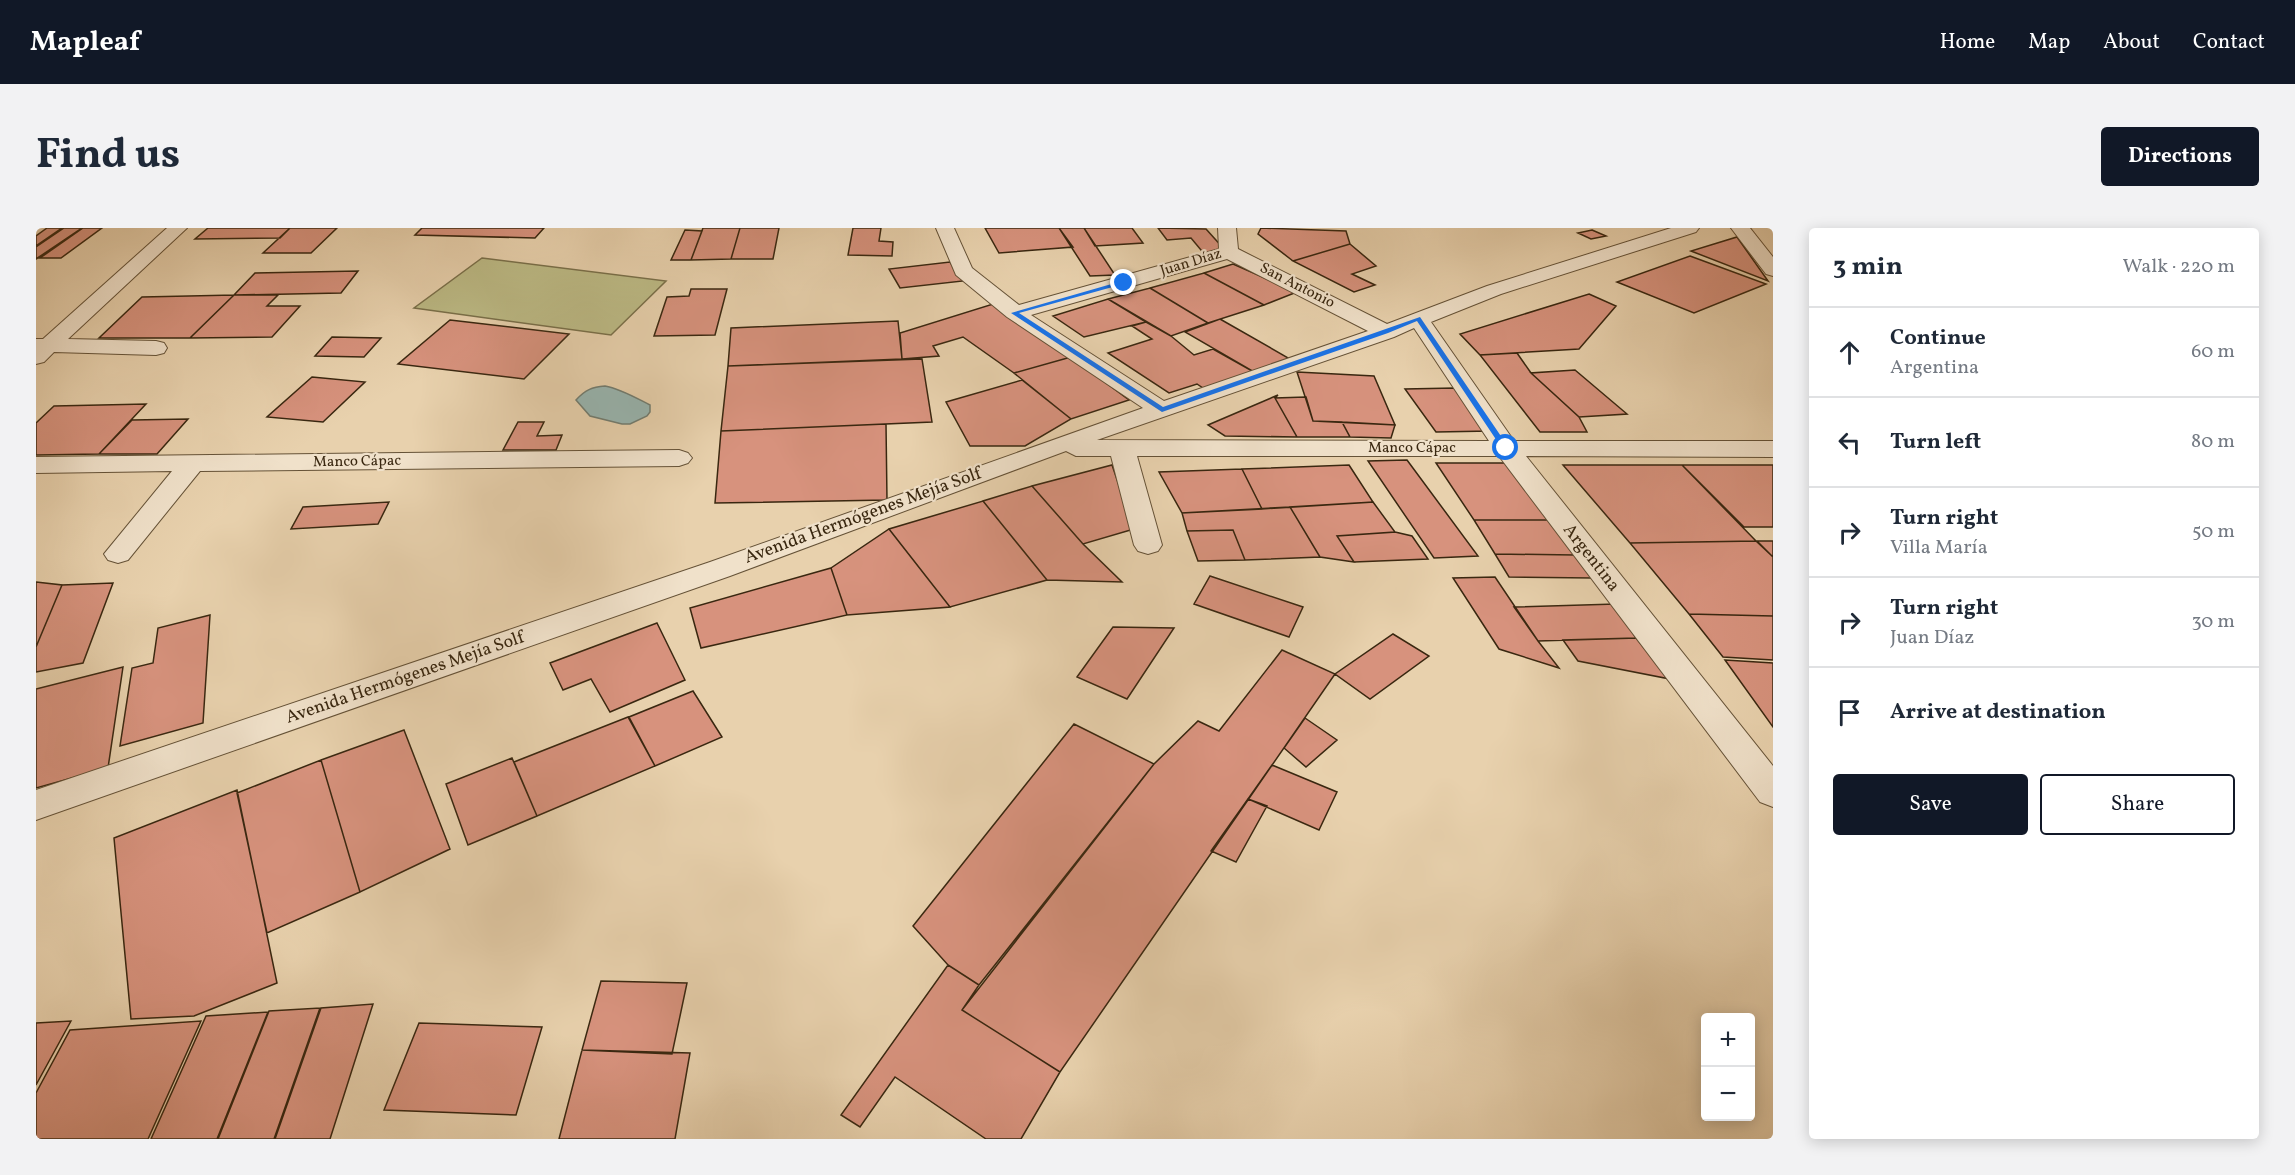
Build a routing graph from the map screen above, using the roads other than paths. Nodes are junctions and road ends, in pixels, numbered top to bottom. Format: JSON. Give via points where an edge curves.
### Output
{"nodes":[{"id":1,"x":178,"y":228,"type":"edge"},
{"id":2,"x":945,"y":228,"type":"edge"},
{"id":3,"x":1227,"y":228,"type":"edge"},
{"id":4,"x":1690,"y":228,"type":"edge"},
{"id":5,"x":1740,"y":228,"type":"edge"},
{"id":6,"x":1229,"y":252,"type":"junction"},
{"id":7,"x":1773,"y":270,"type":"edge"},
{"id":8,"x":1014,"y":313,"type":"junction"},
{"id":9,"x":1418,"y":318,"type":"junction"},
{"id":10,"x":1386,"y":332,"type":"junction"},
{"id":11,"x":156,"y":348,"type":"dead end"},
{"id":12,"x":41,"y":349,"type":"edge"},
{"id":13,"x":1162,"y":410,"type":"junction"},
{"id":14,"x":1051,"y":448,"type":"junction"},
{"id":15,"x":1506,"y":448,"type":"junction"},
{"id":16,"x":1122,"y":449,"type":"junction"},
{"id":17,"x":1773,"y":449,"type":"edge"},
{"id":18,"x":679,"y":458,"type":"dead end"},
{"id":19,"x":36,"y":465,"type":"edge"},
{"id":20,"x":191,"y":465,"type":"junction"},
{"id":21,"x":1148,"y":545,"type":"dead end"},
{"id":22,"x":118,"y":554,"type":"dead end"},
{"id":23,"x":1773,"y":792,"type":"edge"},
{"id":24,"x":36,"y":805,"type":"edge"}],
"edges":[{"from":1,"to":12,"type":"street"},
{"from":2,"to":8,"type":"street","via":[[963,271]]},
{"from":3,"to":6,"type":"street"},
{"from":4,"to":9,"type":"street","name":"Avenida Hermógenes Mejía Solf"},
{"from":5,"to":7,"type":"street"},
{"from":6,"to":8,"type":"street","name":"Juan Díaz"},
{"from":6,"to":10,"type":"street","name":"San Antonio"},
{"from":8,"to":13,"type":"street"},
{"from":9,"to":10,"type":"street","name":"Avenida Hermógenes Mejía Solf"},
{"from":9,"to":15,"type":"street","name":"Argentina"},
{"from":10,"to":13,"type":"street","name":"Avenida Hermógenes Mejía Solf"},
{"from":11,"to":12,"type":"street"},
{"from":13,"to":14,"type":"street","name":"Avenida Hermógenes Mejía Solf"},
{"from":14,"to":16,"type":"street","name":"Manco Cápac"},
{"from":14,"to":24,"type":"street","name":"Avenida Hermógenes Mejía Solf","via":[[720,569]]},
{"from":15,"to":16,"type":"street","name":"Manco Cápac"},
{"from":15,"to":17,"type":"street","name":"Manco Cápac"},
{"from":15,"to":23,"type":"street","name":"Argentina"},
{"from":16,"to":21,"type":"street"},
{"from":18,"to":20,"type":"street","name":"Manco Cápac"},
{"from":19,"to":20,"type":"street","name":"Manco Cápac"},
{"from":20,"to":22,"type":"street"}]}
